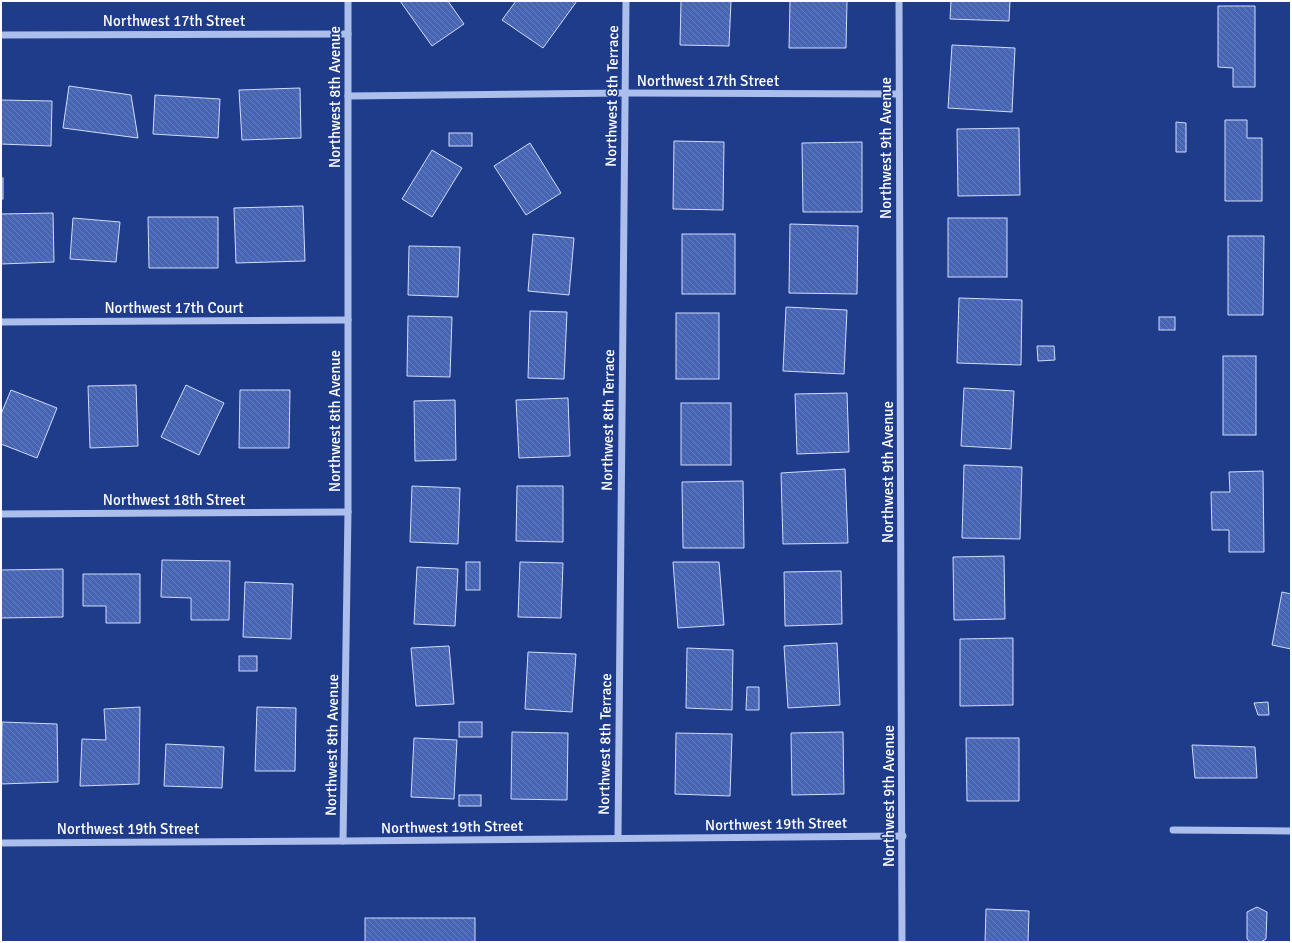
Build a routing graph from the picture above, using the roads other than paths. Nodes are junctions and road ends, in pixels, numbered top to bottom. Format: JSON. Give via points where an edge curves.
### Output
{"nodes":[{"id":1,"x":348,"y":1,"type":"edge"},
{"id":2,"x":626,"y":1,"type":"edge"},
{"id":3,"x":899,"y":1,"type":"edge"},
{"id":4,"x":348,"y":34,"type":"junction"},
{"id":5,"x":1,"y":35,"type":"edge"},
{"id":6,"x":625,"y":93,"type":"junction"},
{"id":7,"x":899,"y":94,"type":"junction"},
{"id":8,"x":348,"y":96,"type":"junction"},
{"id":9,"x":348,"y":320,"type":"junction"},
{"id":10,"x":1,"y":322,"type":"edge"},
{"id":11,"x":348,"y":512,"type":"junction"},
{"id":12,"x":1,"y":514,"type":"edge"},
{"id":13,"x":1173,"y":830,"type":"dead end"},
{"id":14,"x":1291,"y":831,"type":"edge"},
{"id":15,"x":903,"y":836,"type":"junction"},
{"id":16,"x":618,"y":838,"type":"junction"},
{"id":17,"x":343,"y":841,"type":"junction"},
{"id":18,"x":1,"y":843,"type":"edge"},
{"id":19,"x":902,"y":942,"type":"edge"}],
"edges":[{"from":1,"to":4,"type":"street","name":"Northwest 8th Avenue"},
{"from":2,"to":6,"type":"street","name":"Northwest 8th Terrace"},
{"from":3,"to":7,"type":"street","name":"Northwest 9th Avenue"},
{"from":4,"to":5,"type":"street","name":"Northwest 17th Street"},
{"from":4,"to":8,"type":"street","name":"Northwest 8th Avenue"},
{"from":6,"to":7,"type":"street","name":"Northwest 17th Street"},
{"from":6,"to":8,"type":"street","name":"Northwest 17th Street"},
{"from":6,"to":16,"type":"street","name":"Northwest 8th Terrace"},
{"from":7,"to":15,"type":"street","name":"Northwest 9th Avenue"},
{"from":8,"to":9,"type":"street","name":"Northwest 8th Avenue"},
{"from":9,"to":10,"type":"street","name":"Northwest 17th Court"},
{"from":9,"to":11,"type":"street","name":"Northwest 8th Avenue"},
{"from":11,"to":12,"type":"street","name":"Northwest 18th Street"},
{"from":11,"to":17,"type":"street","name":"Northwest 8th Avenue"},
{"from":13,"to":14,"type":"street"},
{"from":15,"to":16,"type":"street","name":"Northwest 19th Street"},
{"from":15,"to":19,"type":"street","name":"Northwest 9th Avenue"},
{"from":16,"to":17,"type":"street","name":"Northwest 19th Street"},
{"from":17,"to":18,"type":"street","name":"Northwest 19th Street"}]}
